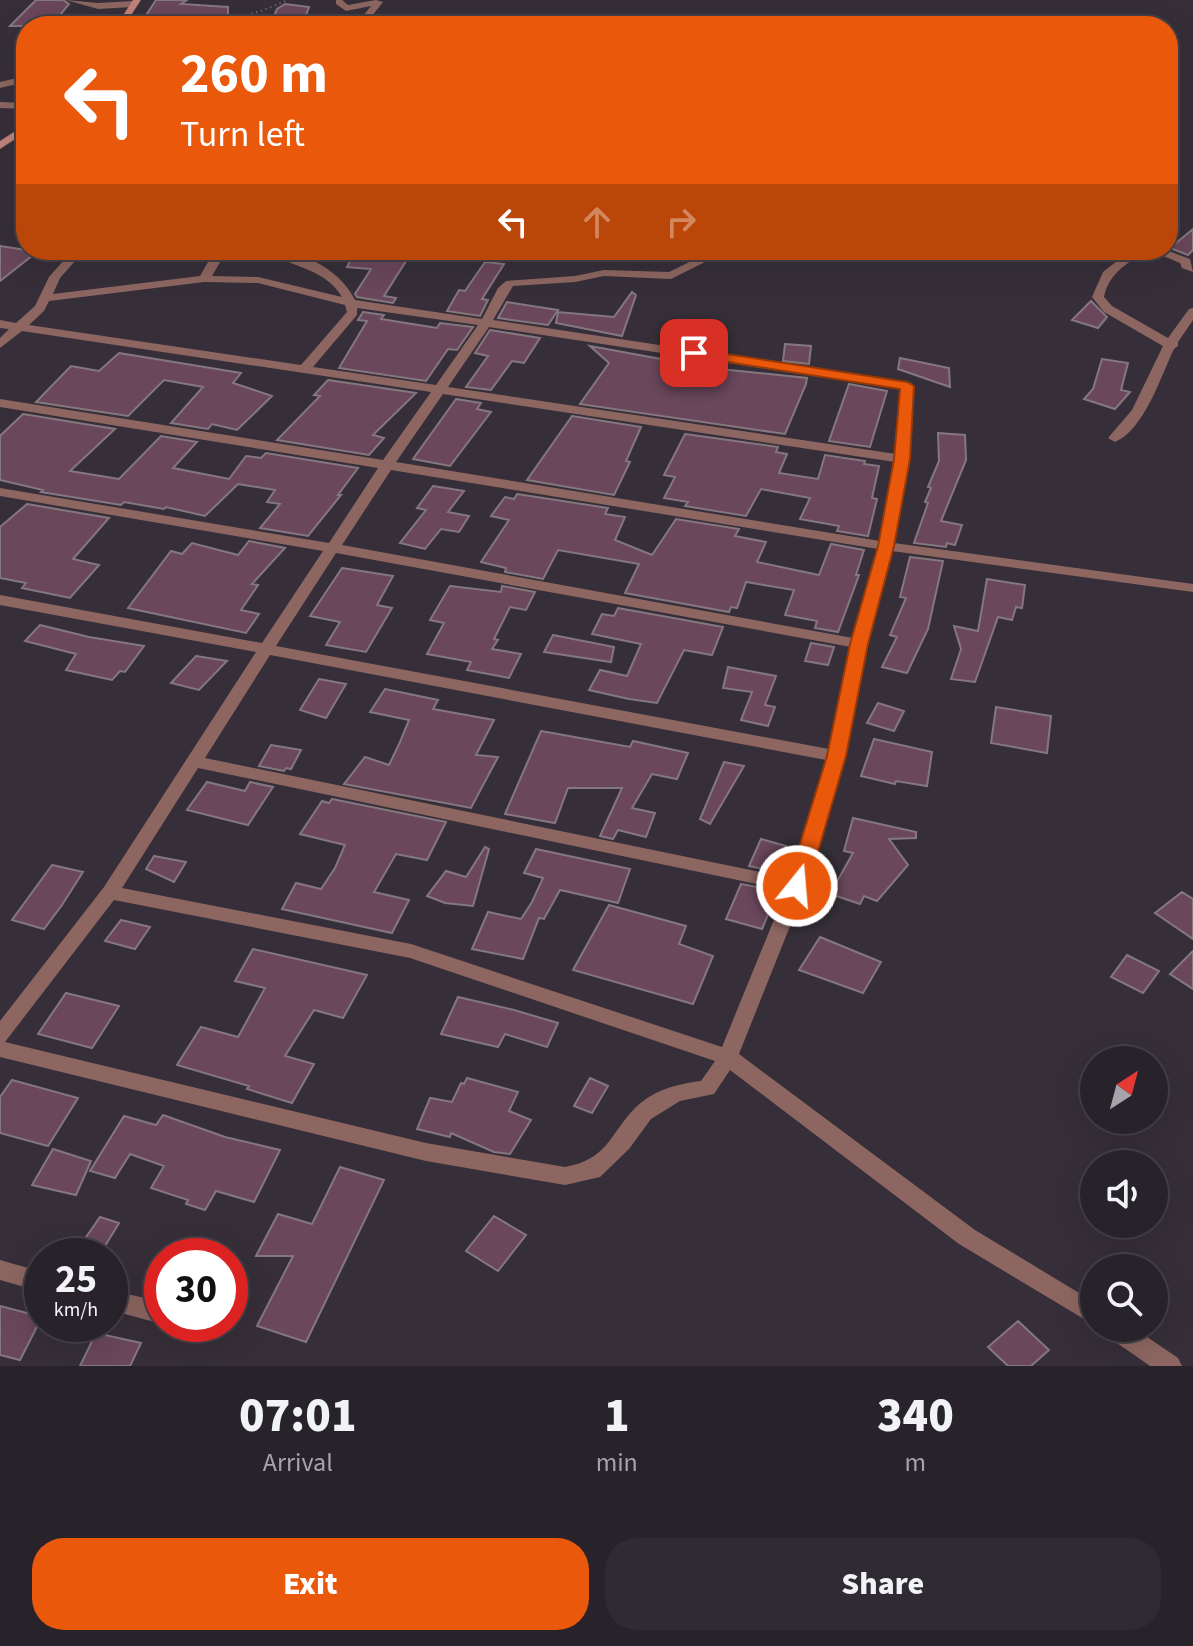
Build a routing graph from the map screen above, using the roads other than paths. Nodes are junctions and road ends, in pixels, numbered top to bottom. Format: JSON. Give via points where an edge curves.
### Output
{"nodes":[{"id":1,"x":70,"y":0,"type":"edge"},
{"id":2,"x":135,"y":2,"type":"edge"},
{"id":3,"x":339,"y":2,"type":"dead end"},
{"id":4,"x":367,"y":16,"type":"edge"},
{"id":5,"x":1178,"y":258,"type":"edge"},
{"id":6,"x":70,"y":260,"type":"edge"},
{"id":7,"x":215,"y":260,"type":"edge"},
{"id":8,"x":297,"y":260,"type":"edge"},
{"id":9,"x":703,"y":260,"type":"edge"},
{"id":10,"x":1126,"y":260,"type":"edge"},
{"id":11,"x":1193,"y":269,"type":"edge"},
{"id":12,"x":204,"y":279,"type":"junction"},
{"id":13,"x":45,"y":298,"type":"junction"},
{"id":14,"x":351,"y":303,"type":"junction"},
{"id":15,"x":1193,"y":312,"type":"edge"},
{"id":16,"x":486,"y":323,"type":"junction"},
{"id":17,"x":0,"y":324,"type":"edge"},
{"id":18,"x":20,"y":326,"type":"junction"},
{"id":19,"x":0,"y":344,"type":"edge"},
{"id":20,"x":1172,"y":346,"type":"junction"},
{"id":21,"x":305,"y":368,"type":"junction"},
{"id":22,"x":442,"y":388,"type":"junction"},
{"id":23,"x":0,"y":403,"type":"edge"},
{"id":24,"x":1115,"y":438,"type":"dead end"},
{"id":25,"x":902,"y":459,"type":"junction"},
{"id":26,"x":387,"y":465,"type":"junction"},
{"id":27,"x":0,"y":492,"type":"edge"},
{"id":28,"x":886,"y":546,"type":"junction"},
{"id":29,"x":333,"y":548,"type":"junction"},
{"id":30,"x":1193,"y":588,"type":"edge"},
{"id":31,"x":0,"y":600,"type":"edge"},
{"id":32,"x":859,"y":644,"type":"junction"},
{"id":33,"x":266,"y":649,"type":"junction"},
{"id":34,"x":836,"y":756,"type":"junction"},
{"id":35,"x":196,"y":762,"type":"junction"},
{"id":36,"x":797,"y":886,"type":"junction"},
{"id":37,"x":110,"y":892,"type":"junction"},
{"id":38,"x":0,"y":1036,"type":"edge"},
{"id":39,"x":0,"y":1049,"type":"edge"},
{"id":40,"x":728,"y":1057,"type":"junction"},
{"id":41,"x":0,"y":1270,"type":"edge"},
{"id":42,"x":24,"y":1277,"type":"edge"},
{"id":43,"x":1080,"y":1306,"type":"edge"},
{"id":44,"x":1135,"y":1342,"type":"edge"},
{"id":45,"x":1170,"y":1366,"type":"edge"}],
"edges":[{"from":1,"to":2,"type":"street","via":[[98,6]]},
{"from":3,"to":4,"type":"street","via":[[346,8],[379,2]]},
{"from":5,"to":11,"type":"street"},
{"from":6,"to":13,"type":"street"},
{"from":7,"to":12,"type":"street"},
{"from":8,"to":14,"type":"street","via":[[334,275]]},
{"from":9,"to":16,"type":"street","via":[[671,276],[604,273],[510,283]]},
{"from":10,"to":20,"type":"street","via":[[1106,274],[1098,297],[1108,309]]},
{"from":12,"to":13,"type":"street"},
{"from":12,"to":14,"type":"street","via":[[258,280]]},
{"from":13,"to":18,"type":"street"},
{"from":14,"to":16,"type":"street"},
{"from":14,"to":21,"type":"street","via":[[353,312]]},
{"from":15,"to":20,"type":"street","via":[[1180,325]]},
{"from":16,"to":22,"type":"street"},
{"from":16,"to":25,"type":"street","via":[[907,386]]},
{"from":17,"to":18,"type":"street"},
{"from":18,"to":19,"type":"street"},
{"from":18,"to":21,"type":"street"},
{"from":20,"to":24,"type":"street","via":[[1130,426]]},
{"from":21,"to":22,"type":"street"},
{"from":22,"to":25,"type":"street"},
{"from":22,"to":26,"type":"street"},
{"from":23,"to":26,"type":"street"},
{"from":25,"to":28,"type":"street"},
{"from":26,"to":28,"type":"street"},
{"from":26,"to":29,"type":"street"},
{"from":27,"to":29,"type":"street"},
{"from":28,"to":30,"type":"street"},
{"from":28,"to":32,"type":"street"},
{"from":29,"to":32,"type":"street"},
{"from":29,"to":33,"type":"street"},
{"from":31,"to":33,"type":"street"},
{"from":32,"to":34,"type":"street"},
{"from":33,"to":34,"type":"street"},
{"from":33,"to":35,"type":"street"},
{"from":34,"to":36,"type":"street"},
{"from":35,"to":36,"type":"street"},
{"from":35,"to":37,"type":"street"},
{"from":36,"to":40,"type":"street"},
{"from":37,"to":38,"type":"street"},
{"from":37,"to":40,"type":"street","via":[[411,951]]},
{"from":39,"to":40,"type":"street","via":[[426,1152],[565,1176],[592,1171],[644,1113],[675,1093],[707,1088]]},
{"from":40,"to":43,"type":"street","via":[[967,1237]]},
{"from":41,"to":42,"type":"street"},
{"from":44,"to":45,"type":"street"}]}
